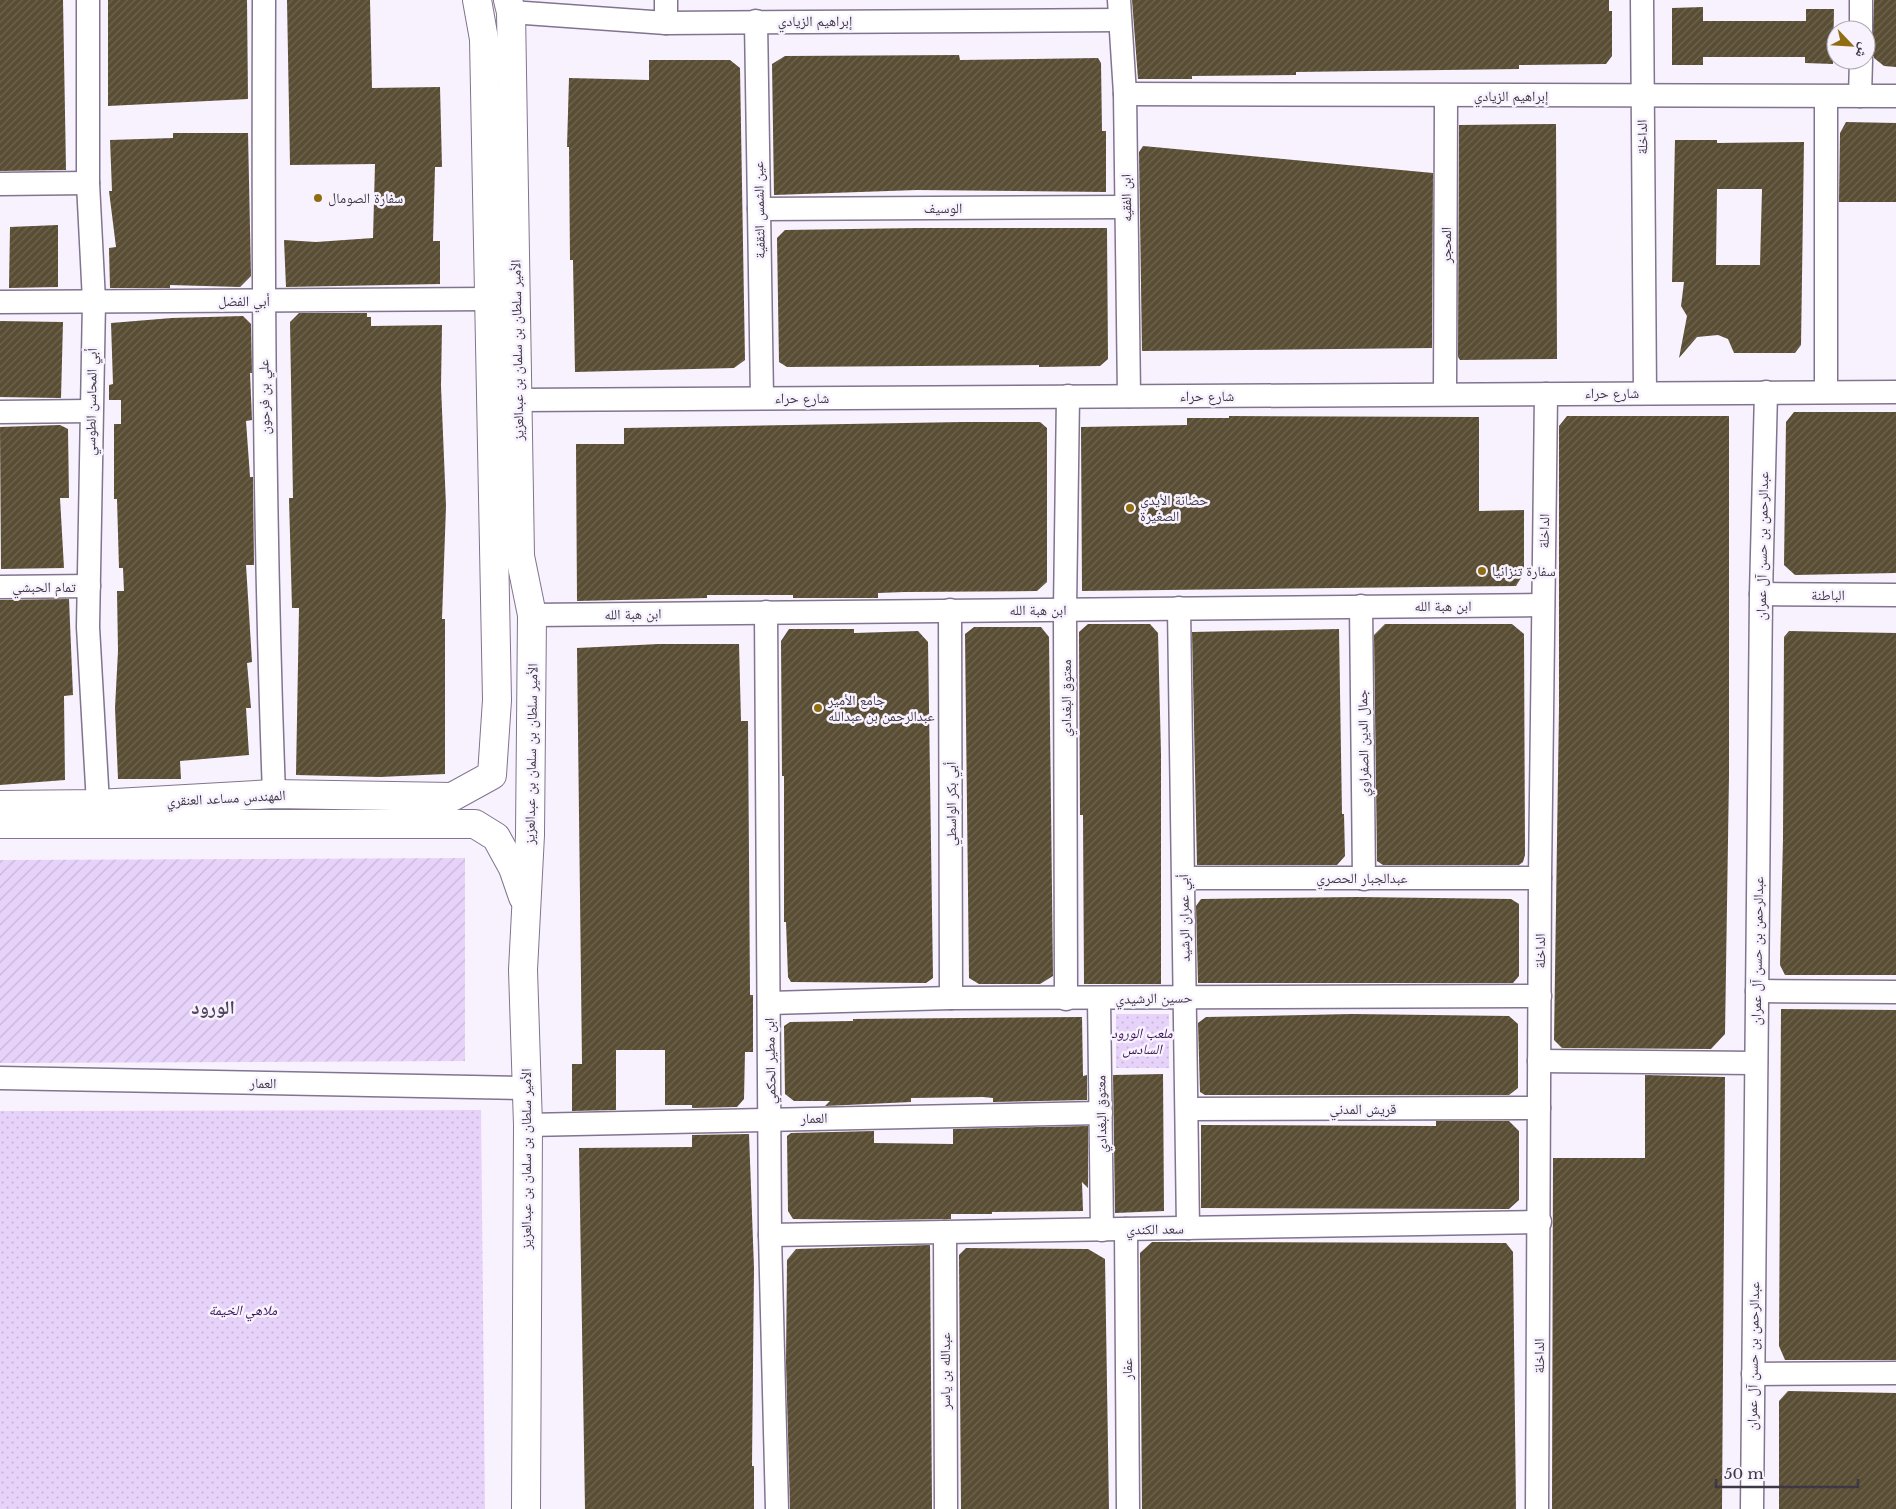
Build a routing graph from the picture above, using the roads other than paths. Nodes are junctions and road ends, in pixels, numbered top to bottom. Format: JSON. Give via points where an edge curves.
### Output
{"nodes":[{"id":1,"x":88,"y":0,"type":"edge"},
{"id":2,"x":264,"y":0,"type":"edge"},
{"id":3,"x":477,"y":0,"type":"edge"},
{"id":4,"x":666,"y":0,"type":"edge"},
{"id":5,"x":1642,"y":0,"type":"edge"},
{"id":6,"x":1861,"y":0,"type":"edge"},
{"id":7,"x":509,"y":6,"type":"edge"},
{"id":8,"x":1119,"y":10,"type":"edge"},
{"id":9,"x":1861,"y":20,"type":"edge"},
{"id":10,"x":756,"y":22,"type":"junction"},
{"id":11,"x":666,"y":23,"type":"junction"},
{"id":12,"x":1861,"y":70,"type":"edge"},
{"id":13,"x":1125,"y":94,"type":"junction"},
{"id":14,"x":1446,"y":96,"type":"junction"},
{"id":15,"x":1642,"y":96,"type":"junction"},
{"id":16,"x":1860,"y":96,"type":"junction"},
{"id":17,"x":1896,"y":96,"type":"edge"},
{"id":18,"x":1826,"y":97,"type":"junction"},
{"id":19,"x":88,"y":183,"type":"junction"},
{"id":20,"x":0,"y":184,"type":"edge"},
{"id":21,"x":1126,"y":208,"type":"junction"},
{"id":22,"x":759,"y":209,"type":"junction"},
{"id":23,"x":489,"y":299,"type":"junction"},
{"id":24,"x":94,"y":301,"type":"junction"},
{"id":25,"x":263,"y":301,"type":"junction"},
{"id":26,"x":0,"y":302,"type":"edge"},
{"id":27,"x":1766,"y":392,"type":"junction"},
{"id":28,"x":1826,"y":392,"type":"junction"},
{"id":29,"x":1896,"y":392,"type":"edge"},
{"id":30,"x":1645,"y":393,"type":"junction"},
{"id":31,"x":1445,"y":394,"type":"junction"},
{"id":32,"x":1546,"y":394,"type":"junction"},
{"id":33,"x":1068,"y":396,"type":"junction"},
{"id":34,"x":1129,"y":396,"type":"junction"},
{"id":35,"x":762,"y":398,"type":"junction"},
{"id":36,"x":518,"y":400,"type":"junction"},
{"id":37,"x":91,"y":411,"type":"junction"},
{"id":38,"x":0,"y":412,"type":"edge"},
{"id":39,"x":507,"y":510,"type":"junction"},
{"id":40,"x":520,"y":556,"type":"junction"},
{"id":41,"x":495,"y":563,"type":"junction"},
{"id":42,"x":89,"y":586,"type":"junction"},
{"id":43,"x":0,"y":587,"type":"edge"},
{"id":44,"x":1761,"y":594,"type":"junction"},
{"id":45,"x":1896,"y":595,"type":"edge"},
{"id":46,"x":1543,"y":605,"type":"junction"},
{"id":47,"x":1361,"y":606,"type":"junction"},
{"id":48,"x":1179,"y":608,"type":"junction"},
{"id":49,"x":950,"y":610,"type":"junction"},
{"id":50,"x":1065,"y":610,"type":"junction"},
{"id":51,"x":766,"y":612,"type":"junction"},
{"id":52,"x":532,"y":614,"type":"junction"},
{"id":53,"x":274,"y":794,"type":"junction"},
{"id":54,"x":452,"y":797,"type":"joint"},
{"id":55,"x":98,"y":804,"type":"junction"},
{"id":56,"x":0,"y":805,"type":"edge"},
{"id":57,"x":0,"y":824,"type":"edge"},
{"id":58,"x":1184,"y":878,"type":"junction"},
{"id":59,"x":1540,"y":878,"type":"junction"},
{"id":60,"x":1364,"y":879,"type":"junction"},
{"id":61,"x":528,"y":912,"type":"junction"},
{"id":62,"x":1757,"y":991,"type":"junction"},
{"id":63,"x":1896,"y":992,"type":"edge"},
{"id":64,"x":1540,"y":996,"type":"junction"},
{"id":65,"x":951,"y":998,"type":"junction"},
{"id":66,"x":1099,"y":998,"type":"junction"},
{"id":67,"x":1186,"y":998,"type":"junction"},
{"id":68,"x":1066,"y":999,"type":"junction"},
{"id":69,"x":769,"y":1003,"type":"junction"},
{"id":70,"x":1539,"y":1061,"type":"junction"},
{"id":71,"x":1756,"y":1063,"type":"junction"},
{"id":72,"x":0,"y":1078,"type":"edge"},
{"id":73,"x":526,"y":1088,"type":"junction"},
{"id":74,"x":1539,"y":1108,"type":"junction"},
{"id":75,"x":1186,"y":1109,"type":"junction"},
{"id":76,"x":1101,"y":1113,"type":"junction"},
{"id":77,"x":770,"y":1119,"type":"junction"},
{"id":78,"x":528,"y":1125,"type":"junction"},
{"id":79,"x":1540,"y":1222,"type":"junction"},
{"id":80,"x":1188,"y":1228,"type":"junction"},
{"id":81,"x":1126,"y":1229,"type":"junction"},
{"id":82,"x":1102,"y":1230,"type":"junction"},
{"id":83,"x":945,"y":1232,"type":"junction"},
{"id":84,"x":770,"y":1235,"type":"junction"},
{"id":85,"x":1896,"y":1373,"type":"edge"},
{"id":86,"x":1753,"y":1374,"type":"junction"},
{"id":87,"x":526,"y":1509,"type":"edge"},
{"id":88,"x":777,"y":1509,"type":"edge"},
{"id":89,"x":946,"y":1509,"type":"edge"},
{"id":90,"x":1128,"y":1509,"type":"edge"},
{"id":91,"x":1538,"y":1509,"type":"edge"},
{"id":92,"x":1752,"y":1509,"type":"edge"}],
"edges":[{"from":1,"to":19,"type":"street","name":"أبي المحاسن الطوسي"},
{"from":2,"to":25,"type":"street","name":"علي بن فرحون"},
{"from":3,"to":23,"type":"street","name":"الأمير سلطان بن سلمان بن عبدالعزيز","via":[[484,39]]},
{"from":4,"to":11,"type":"street"},
{"from":5,"to":15,"type":"street","name":"الداخلة"},
{"from":6,"to":9,"type":"street"},
{"from":7,"to":11,"type":"street","name":"إبراهيم الزيادي"},
{"from":7,"to":36,"type":"street","name":"الأمير سلطان بن سلمان بن عبدالعزيز"},
{"from":8,"to":10,"type":"street","name":"إبراهيم الزيادي"},
{"from":8,"to":13,"type":"street","name":"ابن الفقيه"},
{"from":10,"to":11,"type":"street","name":"إبراهيم الزيادي"},
{"from":10,"to":22,"type":"street","name":"عين الشمس الثقفية"},
{"from":12,"to":16,"type":"street"},
{"from":13,"to":14,"type":"street","name":"إبراهيم الزيادي"},
{"from":13,"to":21,"type":"street","name":"ابن الفقيه"},
{"from":14,"to":15,"type":"street","name":"إبراهيم الزيادي"},
{"from":14,"to":31,"type":"street","name":"المحجر"},
{"from":15,"to":18,"type":"street","name":"إبراهيم الزيادي"},
{"from":15,"to":30,"type":"street","name":"الداخلة"},
{"from":16,"to":17,"type":"street","name":"إبراهيم الزيادي"},
{"from":16,"to":18,"type":"street","name":"إبراهيم الزيادي"},
{"from":18,"to":28,"type":"street"},
{"from":19,"to":20,"type":"street"},
{"from":19,"to":24,"type":"street","name":"أبي المحاسن الطوسي"},
{"from":21,"to":22,"type":"street","name":"الوسيف"},
{"from":21,"to":34,"type":"street","name":"ابن الفقيه"},
{"from":22,"to":35,"type":"street","name":"عين الشمس الثقفية"},
{"from":23,"to":25,"type":"street","name":"أبي الفضل"},
{"from":23,"to":39,"type":"street","name":"الأمير سلطان بن سلمان بن عبدالعزيز"},
{"from":24,"to":25,"type":"street","name":"أبي الفضل"},
{"from":24,"to":26,"type":"street","name":"أبي الفضل"},
{"from":24,"to":37,"type":"street","name":"أبي المحاسن الطوسي"},
{"from":25,"to":53,"type":"street","name":"علي بن فرحون","via":[[267,612]]},
{"from":27,"to":28,"type":"street","name":"شارع حراء"},
{"from":27,"to":30,"type":"street","name":"شارع حراء"},
{"from":27,"to":44,"type":"street","name":"عبدالرحمن بن حسن آل عمران"},
{"from":28,"to":29,"type":"street","name":"شارع حراء"},
{"from":30,"to":32,"type":"street","name":"شارع حراء"},
{"from":31,"to":32,"type":"street","name":"شارع حراء"},
{"from":31,"to":34,"type":"street","name":"شارع حراء"},
{"from":32,"to":46,"type":"street","name":"الداخلة"},
{"from":33,"to":34,"type":"street","name":"شارع حراء"},
{"from":33,"to":35,"type":"street","name":"شارع حراء"},
{"from":33,"to":50,"type":"street","name":"معتوق البغدادي"},
{"from":35,"to":36,"type":"street","name":"شارع حراء"},
{"from":36,"to":39,"type":"street","name":"الأمير سلطان بن سلمان بن عبدالعزيز"},
{"from":37,"to":38,"type":"street"},
{"from":37,"to":42,"type":"street","name":"أبي المحاسن الطوسي"},
{"from":39,"to":40,"type":"street","name":"الأمير سلطان بن سلمان بن عبدالعزيز"},
{"from":39,"to":41,"type":"street","name":"الأمير سلطان بن سلمان بن عبدالعزيز"},
{"from":40,"to":41,"type":"street","via":[[502,556]]},
{"from":40,"to":52,"type":"street","name":"الأمير سلطان بن سلمان بن عبدالعزيز"},
{"from":41,"to":54,"type":"street","name":"الأمير سلطان بن سلمان بن عبدالعزيز","via":[[497,700],[492,776]]},
{"from":42,"to":43,"type":"street","name":"تمام الحبشي"},
{"from":42,"to":55,"type":"street","name":"أبي المحاسن الطوسي","via":[[88,627]]},
{"from":44,"to":45,"type":"street","name":"الباطنة"},
{"from":44,"to":62,"type":"street","name":"عبدالرحمن بن حسن آل عمران"},
{"from":46,"to":47,"type":"street","name":"ابن هبة الله"},
{"from":46,"to":59,"type":"street","name":"الداخلة"},
{"from":47,"to":48,"type":"street","name":"ابن هبة الله"},
{"from":47,"to":60,"type":"street","name":"جمال الدين الصفراوي"},
{"from":48,"to":50,"type":"street","name":"ابن هبة الله"},
{"from":48,"to":58,"type":"street","name":"أبي عمران الرشيد"},
{"from":49,"to":50,"type":"street","name":"ابن هبة الله"},
{"from":49,"to":51,"type":"street","name":"ابن هبة الله"},
{"from":49,"to":65,"type":"street","name":"أبي بكر الواسطي"},
{"from":50,"to":68,"type":"street","name":"معتوق البغدادي"},
{"from":51,"to":52,"type":"street","name":"ابن هبة الله"},
{"from":51,"to":69,"type":"street","name":"ابن مطير الحكمي"},
{"from":52,"to":61,"type":"street","name":"الأمير سلطان بن سلمان بن عبدالعزيز"},
{"from":53,"to":54,"type":"street","name":"المهندس مساعد العنقري"},
{"from":53,"to":55,"type":"street","name":"المهندس مساعد العنقري"},
{"from":55,"to":56,"type":"street","name":"المهندس مساعد العنقري"},
{"from":57,"to":61,"type":"street","via":[[475,824],[496,837],[513,868]]},
{"from":58,"to":60,"type":"street","name":"عبدالجبار الحصري"},
{"from":58,"to":67,"type":"street","name":"أبي عمران الرشيد"},
{"from":59,"to":60,"type":"street","name":"عبدالجبار الحصري"},
{"from":59,"to":64,"type":"street","name":"الداخلة"},
{"from":61,"to":73,"type":"street","name":"الأمير سلطان بن سلمان بن عبدالعزيز","via":[[523,970]]},
{"from":62,"to":63,"type":"street"},
{"from":62,"to":71,"type":"street","name":"عبدالرحمن بن حسن آل عمران"},
{"from":64,"to":67,"type":"street","name":"حسين الرشيدي"},
{"from":64,"to":70,"type":"street","name":"الداخلة"},
{"from":65,"to":68,"type":"street","name":"حسين الرشيدي"},
{"from":65,"to":69,"type":"street","name":"حسين الرشيدي"},
{"from":66,"to":67,"type":"street","name":"حسين الرشيدي"},
{"from":66,"to":68,"type":"street","name":"حسين الرشيدي"},
{"from":66,"to":76,"type":"street","name":"معتوق البغدادي"},
{"from":67,"to":75,"type":"street","name":"أبي عمران الرشيد"},
{"from":69,"to":77,"type":"street","name":"ابن مطير الحكمي"},
{"from":70,"to":71,"type":"street"},
{"from":70,"to":74,"type":"street","name":"الداخلة"},
{"from":71,"to":86,"type":"street","name":"عبدالرحمن بن حسن آل عمران"},
{"from":72,"to":73,"type":"street","name":"العمار"},
{"from":73,"to":78,"type":"street","name":"الأمير سلطان بن سلمان بن عبدالعزيز"},
{"from":74,"to":75,"type":"street","name":"قريش المدني"},
{"from":74,"to":79,"type":"street","name":"الداخلة"},
{"from":75,"to":80,"type":"street","name":"أبي عمران الرشيد"},
{"from":76,"to":77,"type":"street","name":"العمار"},
{"from":76,"to":82,"type":"street","name":"معتوق البغدادي"},
{"from":77,"to":78,"type":"street","name":"العمار"},
{"from":77,"to":84,"type":"street","name":"ابن مطير الحكمي"},
{"from":78,"to":87,"type":"street","name":"الأمير سلطان بن سلمان بن عبدالعزيز"},
{"from":79,"to":80,"type":"street","name":"سعد الكندي"},
{"from":79,"to":91,"type":"street","name":"الداخلة"},
{"from":80,"to":81,"type":"street","name":"سعد الكندي"},
{"from":81,"to":82,"type":"street","name":"سعد الكندي"},
{"from":81,"to":90,"type":"street","name":"عفار"},
{"from":82,"to":83,"type":"street","name":"سعد الكندي"},
{"from":83,"to":84,"type":"street","name":"سعد الكندي"},
{"from":83,"to":89,"type":"street","name":"عبدالله بن ياسر"},
{"from":84,"to":88,"type":"street","name":"ابن مطير الحكمي"},
{"from":85,"to":86,"type":"street"},
{"from":86,"to":92,"type":"street","name":"عبدالرحمن بن حسن آل عمران"}]}
